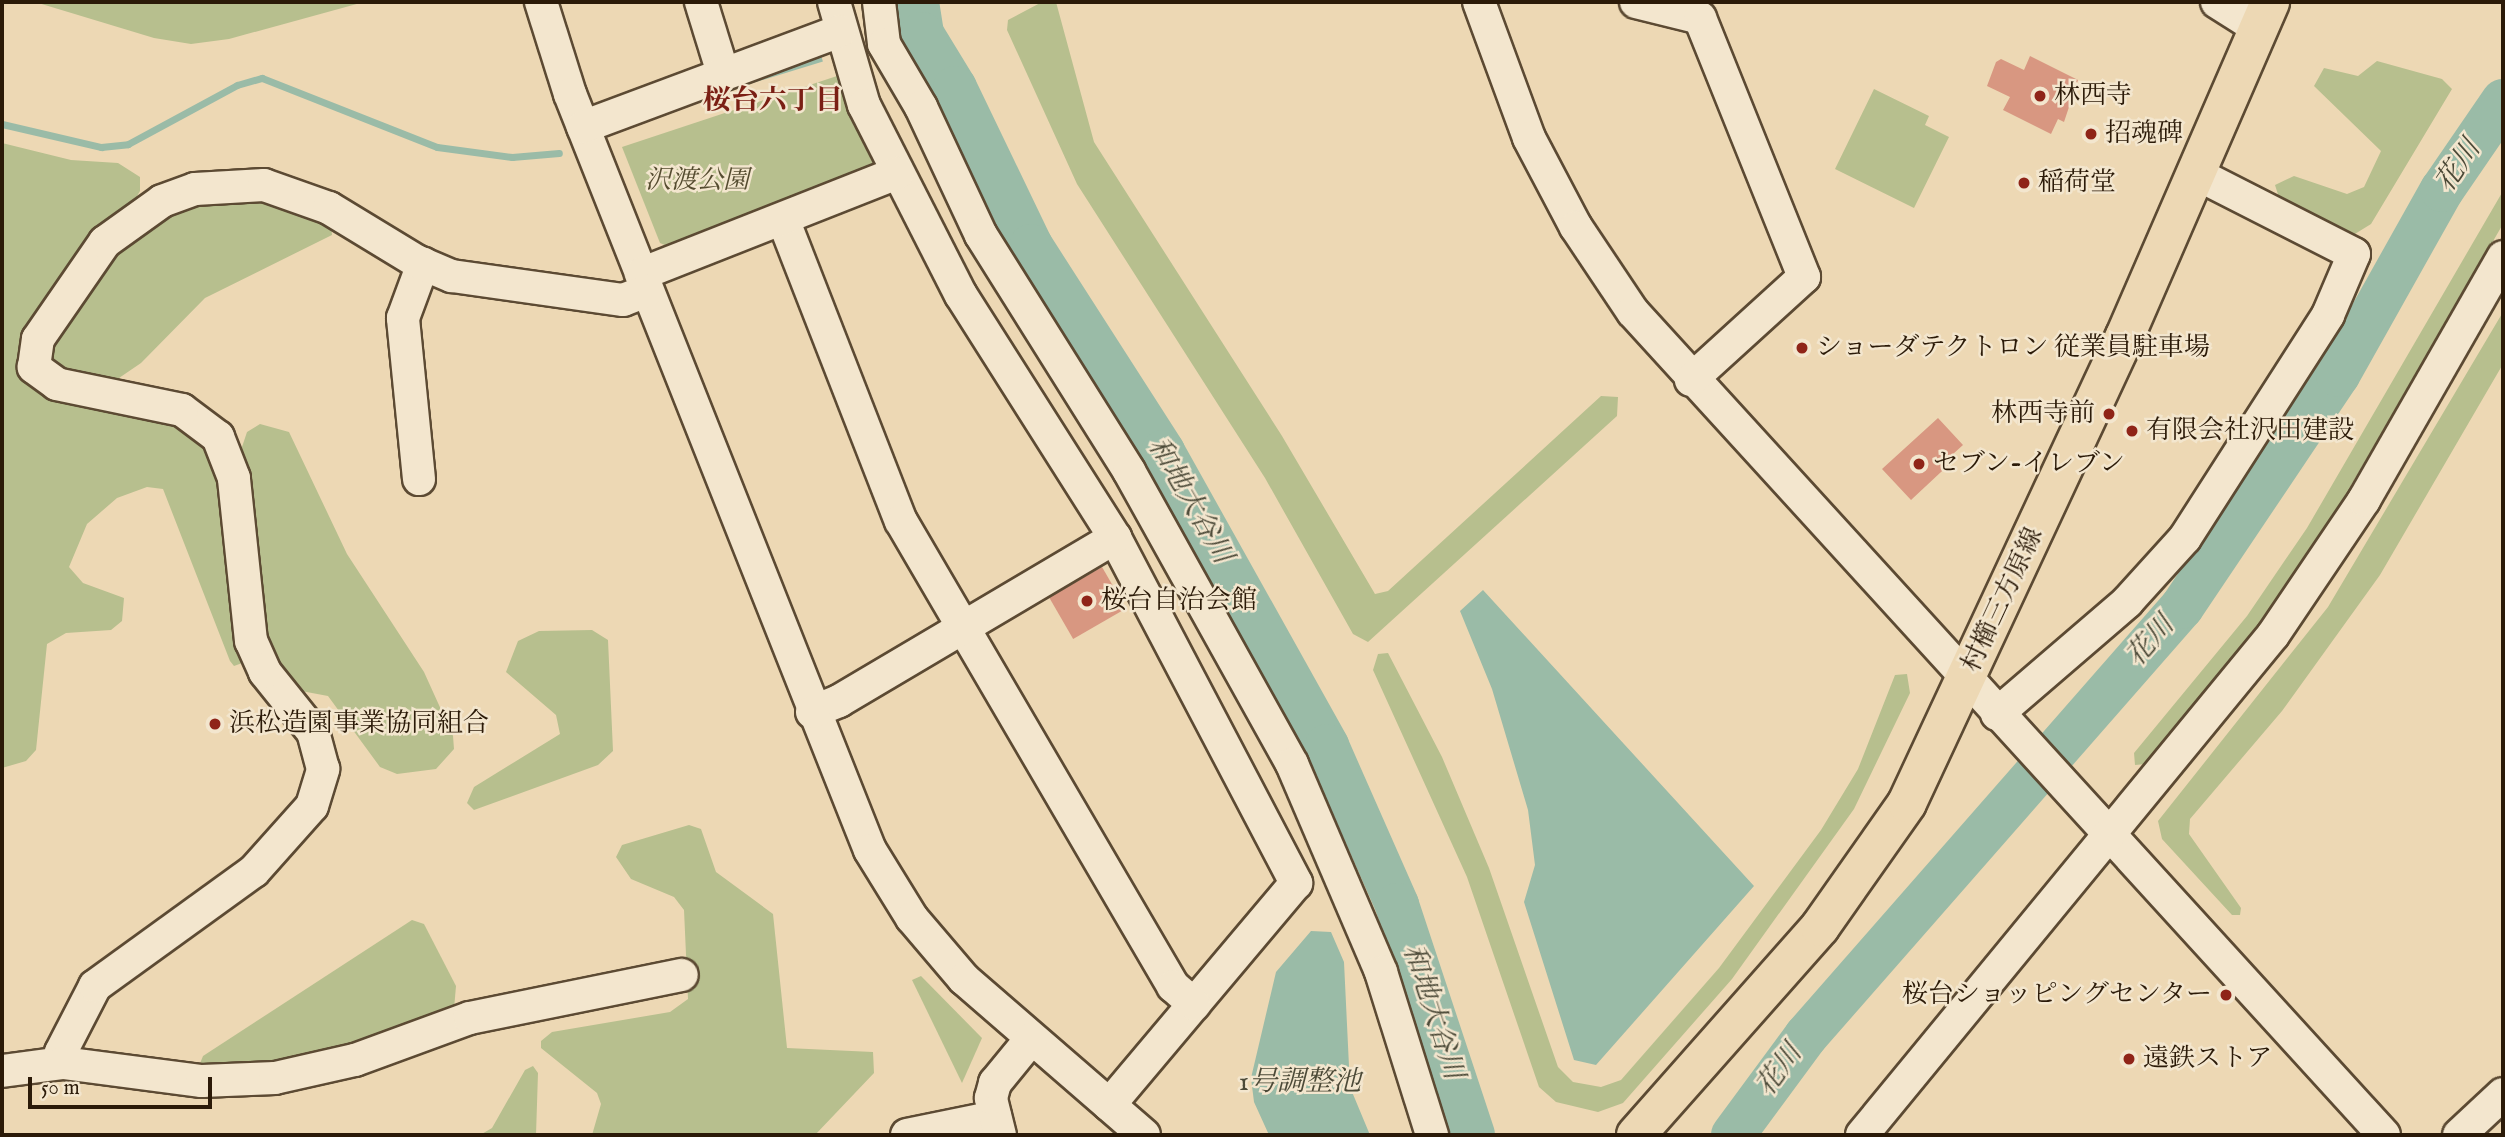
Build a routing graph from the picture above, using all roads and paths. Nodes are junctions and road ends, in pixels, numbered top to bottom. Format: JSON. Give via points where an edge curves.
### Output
{"nodes":[{"id":1,"x":541,"y":2,"type":"edge"},
{"id":2,"x":701,"y":2,"type":"edge"},
{"id":3,"x":878,"y":2,"type":"edge"},
{"id":4,"x":1479,"y":2,"type":"edge"},
{"id":5,"x":1636,"y":2,"type":"edge"},
{"id":6,"x":2217,"y":2,"type":"edge"},
{"id":7,"x":2264,"y":15,"type":"edge"},
{"id":8,"x":837,"y":16,"type":"edge"},
{"id":9,"x":723,"y":73,"type":"junction"},
{"id":10,"x":583,"y":127,"type":"junction"},
{"id":11,"x":898,"y":173,"type":"junction"},
{"id":12,"x":2194,"y":173,"type":"junction"},
{"id":13,"x":783,"y":219,"type":"junction"},
{"id":14,"x":2503,"y":257,"type":"edge"},
{"id":15,"x":423,"y":264,"type":"junction"},
{"id":16,"x":644,"y":282,"type":"junction"},
{"id":17,"x":1691,"y":380,"type":"junction"},
{"id":18,"x":419,"y":479,"type":"dead end"},
{"id":19,"x":1115,"y":538,"type":"junction"},
{"id":20,"x":963,"y":628,"type":"junction"},
{"id":21,"x":1966,"y":680,"type":"junction"},
{"id":22,"x":812,"y":712,"type":"junction"},
{"id":23,"x":2007,"y":724,"type":"junction"},
{"id":24,"x":2107,"y":834,"type":"junction"},
{"id":25,"x":682,"y":975,"type":"dead end"},
{"id":26,"x":1194,"y":1004,"type":"junction"},
{"id":27,"x":1031,"y":1038,"type":"junction"},
{"id":28,"x":62,"y":1063,"type":"junction"},
{"id":29,"x":2,"y":1071,"type":"edge"},
{"id":30,"x":2503,"y":1094,"type":"edge"},
{"id":31,"x":1109,"y":1105,"type":"junction"},
{"id":32,"x":998,"y":1126,"type":"edge"},
{"id":33,"x":907,"y":1135,"type":"edge"},
{"id":34,"x":1144,"y":1135,"type":"edge"},
{"id":35,"x":1432,"y":1135,"type":"edge"},
{"id":36,"x":1636,"y":1135,"type":"edge"},
{"id":37,"x":1862,"y":1135,"type":"edge"},
{"id":38,"x":2384,"y":1135,"type":"edge"},
{"id":39,"x":2459,"y":1135,"type":"edge"}],
"edges":[{"from":1,"to":10,"type":"street"},
{"from":2,"to":9,"type":"street"},
{"from":3,"to":35,"type":"street","via":[[888,51],[922,107],[981,235],[1123,461],[1292,764],[1381,972]]},
{"from":4,"to":17,"type":"street","via":[[1509,90],[1564,205],[1633,312]]},
{"from":5,"to":17,"type":"street","via":[[1700,18],[1804,277]]},
{"from":6,"to":7,"type":"street"},
{"from":7,"to":12,"type":"main road","name":"村櫛三方原線"},
{"from":8,"to":9,"type":"street"},
{"from":8,"to":11,"type":"street","via":[[864,105]]},
{"from":9,"to":10,"type":"street"},
{"from":10,"to":16,"type":"street"},
{"from":11,"to":13,"type":"street"},
{"from":11,"to":19,"type":"street","via":[[961,295]]},
{"from":12,"to":21,"type":"main road","name":"村櫛三方原線"},
{"from":12,"to":23,"type":"street","via":[[2354,254],[2328,315],[2185,538]]},
{"from":13,"to":16,"type":"street"},
{"from":13,"to":20,"type":"street","via":[[889,495]]},
{"from":14,"to":24,"type":"street","via":[[2305,591],[2232,689]]},
{"from":15,"to":16,"type":"street","via":[[471,281],[609,299],[623,300]]},
{"from":15,"to":18,"type":"street","via":[[403,318]]},
{"from":15,"to":28,"type":"street","via":[[298,193],[229,184],[195,189],[152,207],[105,242],[33,348],[34,367],[47,381],[182,410],[218,437],[234,478],[251,641],[265,672],[313,732],[323,769],[312,806],[254,871],[96,986],[61,1052]]},
{"from":16,"to":22,"type":"street"},
{"from":17,"to":21,"type":"street"},
{"from":19,"to":20,"type":"street"},
{"from":19,"to":26,"type":"street","via":[[1296,883]]},
{"from":20,"to":22,"type":"street"},
{"from":20,"to":26,"type":"street","via":[[1173,986]]},
{"from":21,"to":23,"type":"street"},
{"from":21,"to":36,"type":"main road","name":"村櫛三方原線","via":[[1907,803],[1851,888]]},
{"from":22,"to":27,"type":"street","via":[[852,814],[897,896],[964,979]]},
{"from":23,"to":24,"type":"street"},
{"from":24,"to":37,"type":"street"},
{"from":24,"to":38,"type":"street"},
{"from":25,"to":28,"type":"street","via":[[470,1018],[355,1060],[275,1078],[202,1081]]},
{"from":26,"to":31,"type":"street"},
{"from":27,"to":31,"type":"street"},
{"from":27,"to":32,"type":"street","via":[[995,1083]]},
{"from":28,"to":29,"type":"street"},
{"from":30,"to":39,"type":"street"},
{"from":31,"to":34,"type":"street"},
{"from":32,"to":33,"type":"street"}]}
